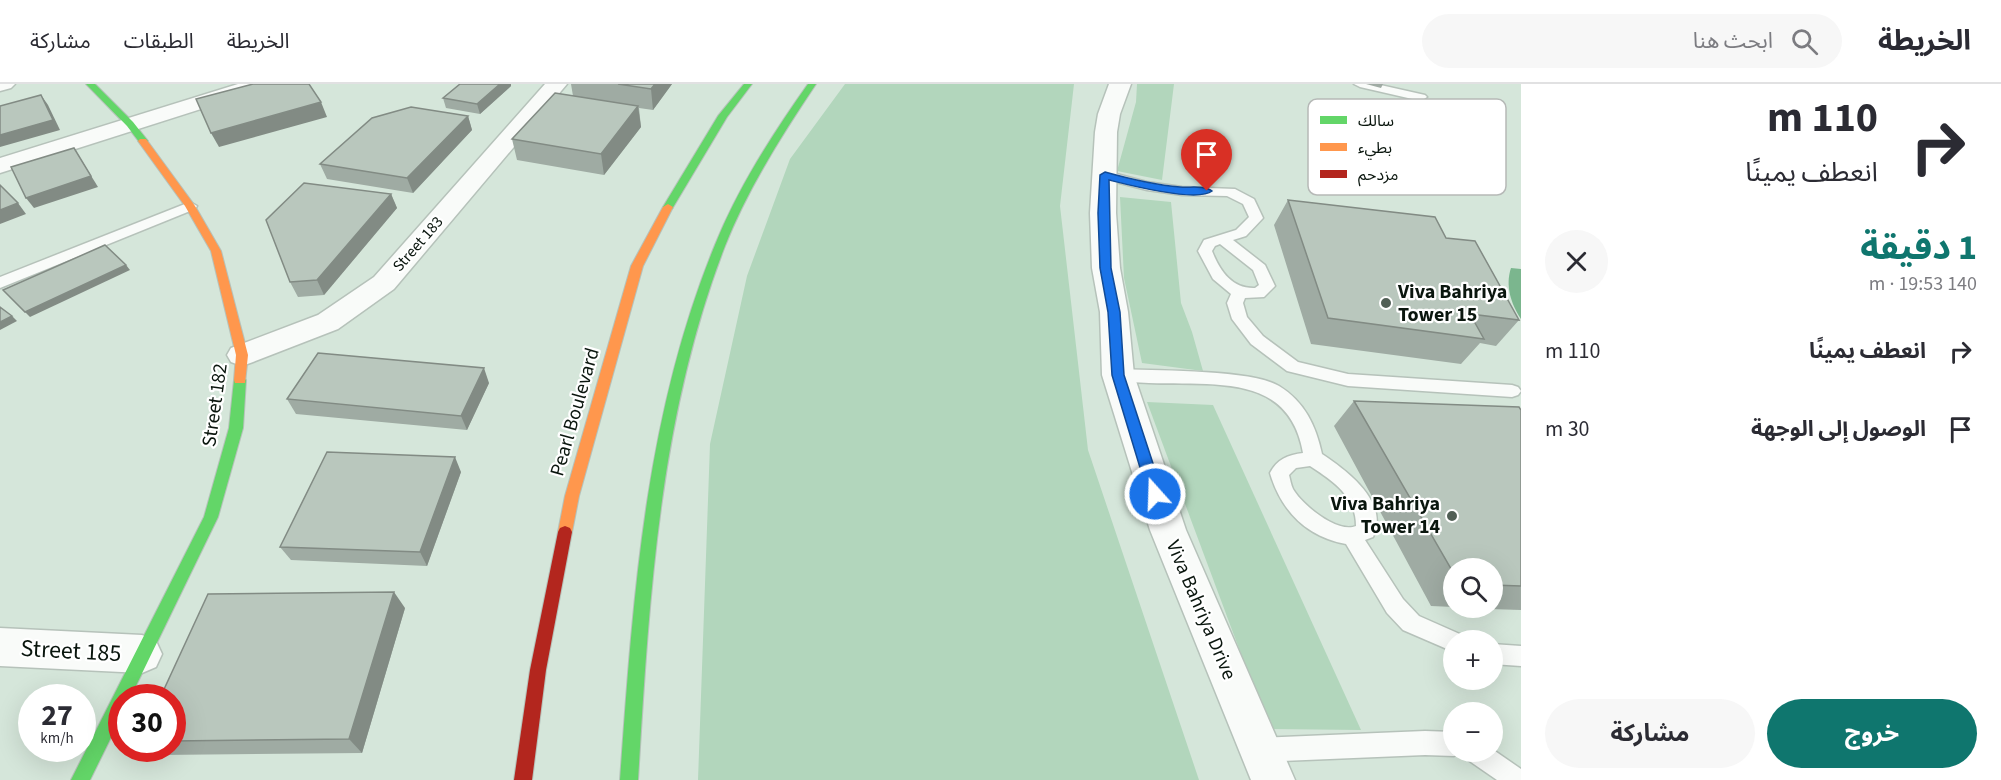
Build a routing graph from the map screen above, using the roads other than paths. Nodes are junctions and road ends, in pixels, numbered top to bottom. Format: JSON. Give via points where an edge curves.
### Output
{"nodes":[{"id":1,"x":90,"y":84,"type":"edge"},
{"id":2,"x":260,"y":84,"type":"edge"},
{"id":3,"x":556,"y":84,"type":"edge"},
{"id":4,"x":748,"y":84,"type":"edge"},
{"id":5,"x":812,"y":84,"type":"edge"},
{"id":6,"x":1120,"y":84,"type":"edge"},
{"id":7,"x":1359,"y":84,"type":"edge"},
{"id":8,"x":1421,"y":97,"type":"dead end"},
{"id":9,"x":130,"y":124,"type":"junction"},
{"id":10,"x":0,"y":166,"type":"edge"},
{"id":11,"x":1105,"y":175,"type":"junction"},
{"id":12,"x":190,"y":206,"type":"junction"},
{"id":13,"x":1222,"y":239,"type":"junction"},
{"id":14,"x":0,"y":283,"type":"edge"},
{"id":15,"x":1239,"y":292,"type":"junction"},
{"id":16,"x":242,"y":355,"type":"junction"},
{"id":17,"x":1118,"y":375,"type":"junction"},
{"id":18,"x":1512,"y":391,"type":"dead end"},
{"id":19,"x":1313,"y":458,"type":"junction"},
{"id":20,"x":1352,"y":537,"type":"junction"},
{"id":21,"x":1443,"y":637,"type":"edge"},
{"id":22,"x":0,"y":647,"type":"edge"},
{"id":23,"x":142,"y":654,"type":"junction"},
{"id":24,"x":1503,"y":655,"type":"edge"},
{"id":25,"x":1521,"y":656,"type":"edge"},
{"id":26,"x":1443,"y":744,"type":"edge"},
{"id":27,"x":1259,"y":750,"type":"junction"},
{"id":28,"x":1492,"y":762,"type":"edge"},
{"id":29,"x":80,"y":780,"type":"edge"},
{"id":30,"x":523,"y":780,"type":"edge"},
{"id":31,"x":629,"y":780,"type":"edge"},
{"id":32,"x":1273,"y":780,"type":"edge"},
{"id":33,"x":1515,"y":780,"type":"edge"}],
"edges":[{"from":1,"to":9,"type":"main road","name":"Street 182"},
{"from":2,"to":9,"type":"street"},
{"from":3,"to":16,"type":"street","name":"Street 183","via":[[384,283],[328,322]]},
{"from":4,"to":30,"type":"main road","name":"Pearl Boulevard","via":[[675,193],[637,266],[572,496],[538,670]]},
{"from":5,"to":31,"type":"main road","via":[[783,125],[740,201],[710,271],[680,369],[654,500]]},
{"from":6,"to":11,"type":"street","name":"Viva Bahriya Drive","via":[[1109,114]]},
{"from":7,"to":8,"type":"lane"},
{"from":9,"to":10,"type":"street"},
{"from":9,"to":12,"type":"main road","name":"Street 182"},
{"from":11,"to":13,"type":"lane","via":[[1158,188],[1230,192],[1249,202],[1256,218],[1241,233]]},
{"from":11,"to":17,"type":"street","name":"Viva Bahriya Drive","via":[[1106,268],[1114,312]]},
{"from":12,"to":14,"type":"lane"},
{"from":12,"to":16,"type":"main road","name":"Street 182","via":[[216,251]]},
{"from":13,"to":15,"type":"lane","via":[[1209,243],[1206,251],[1210,265],[1221,280]]},
{"from":13,"to":15,"type":"lane","via":[[1260,268],[1267,286],[1259,293]]},
{"from":15,"to":18,"type":"lane","via":[[1234,303],[1240,319],[1257,340],[1293,367],[1348,380]]},
{"from":16,"to":23,"type":"main road","name":"Street 182","via":[[236,428],[211,517]]},
{"from":17,"to":19,"type":"lane","via":[[1240,381],[1271,389],[1289,402],[1308,430]]},
{"from":17,"to":27,"type":"street","name":"Viva Bahriya Drive","via":[[1168,530]]},
{"from":19,"to":20,"type":"lane","via":[[1357,492],[1367,517],[1366,531]]},
{"from":19,"to":20,"type":"lane","via":[[1291,462],[1280,473],[1286,493],[1302,513],[1331,533]]},
{"from":20,"to":21,"type":"lane","via":[[1395,606],[1411,623]]},
{"from":22,"to":23,"type":"street","name":"Street 185"},
{"from":23,"to":29,"type":"main road","name":"Street 182"},
{"from":24,"to":25,"type":"lane"},
{"from":26,"to":27,"type":"lane"},
{"from":27,"to":32,"type":"street","name":"Viva Bahriya Drive"},
{"from":28,"to":33,"type":"lane"}]}
